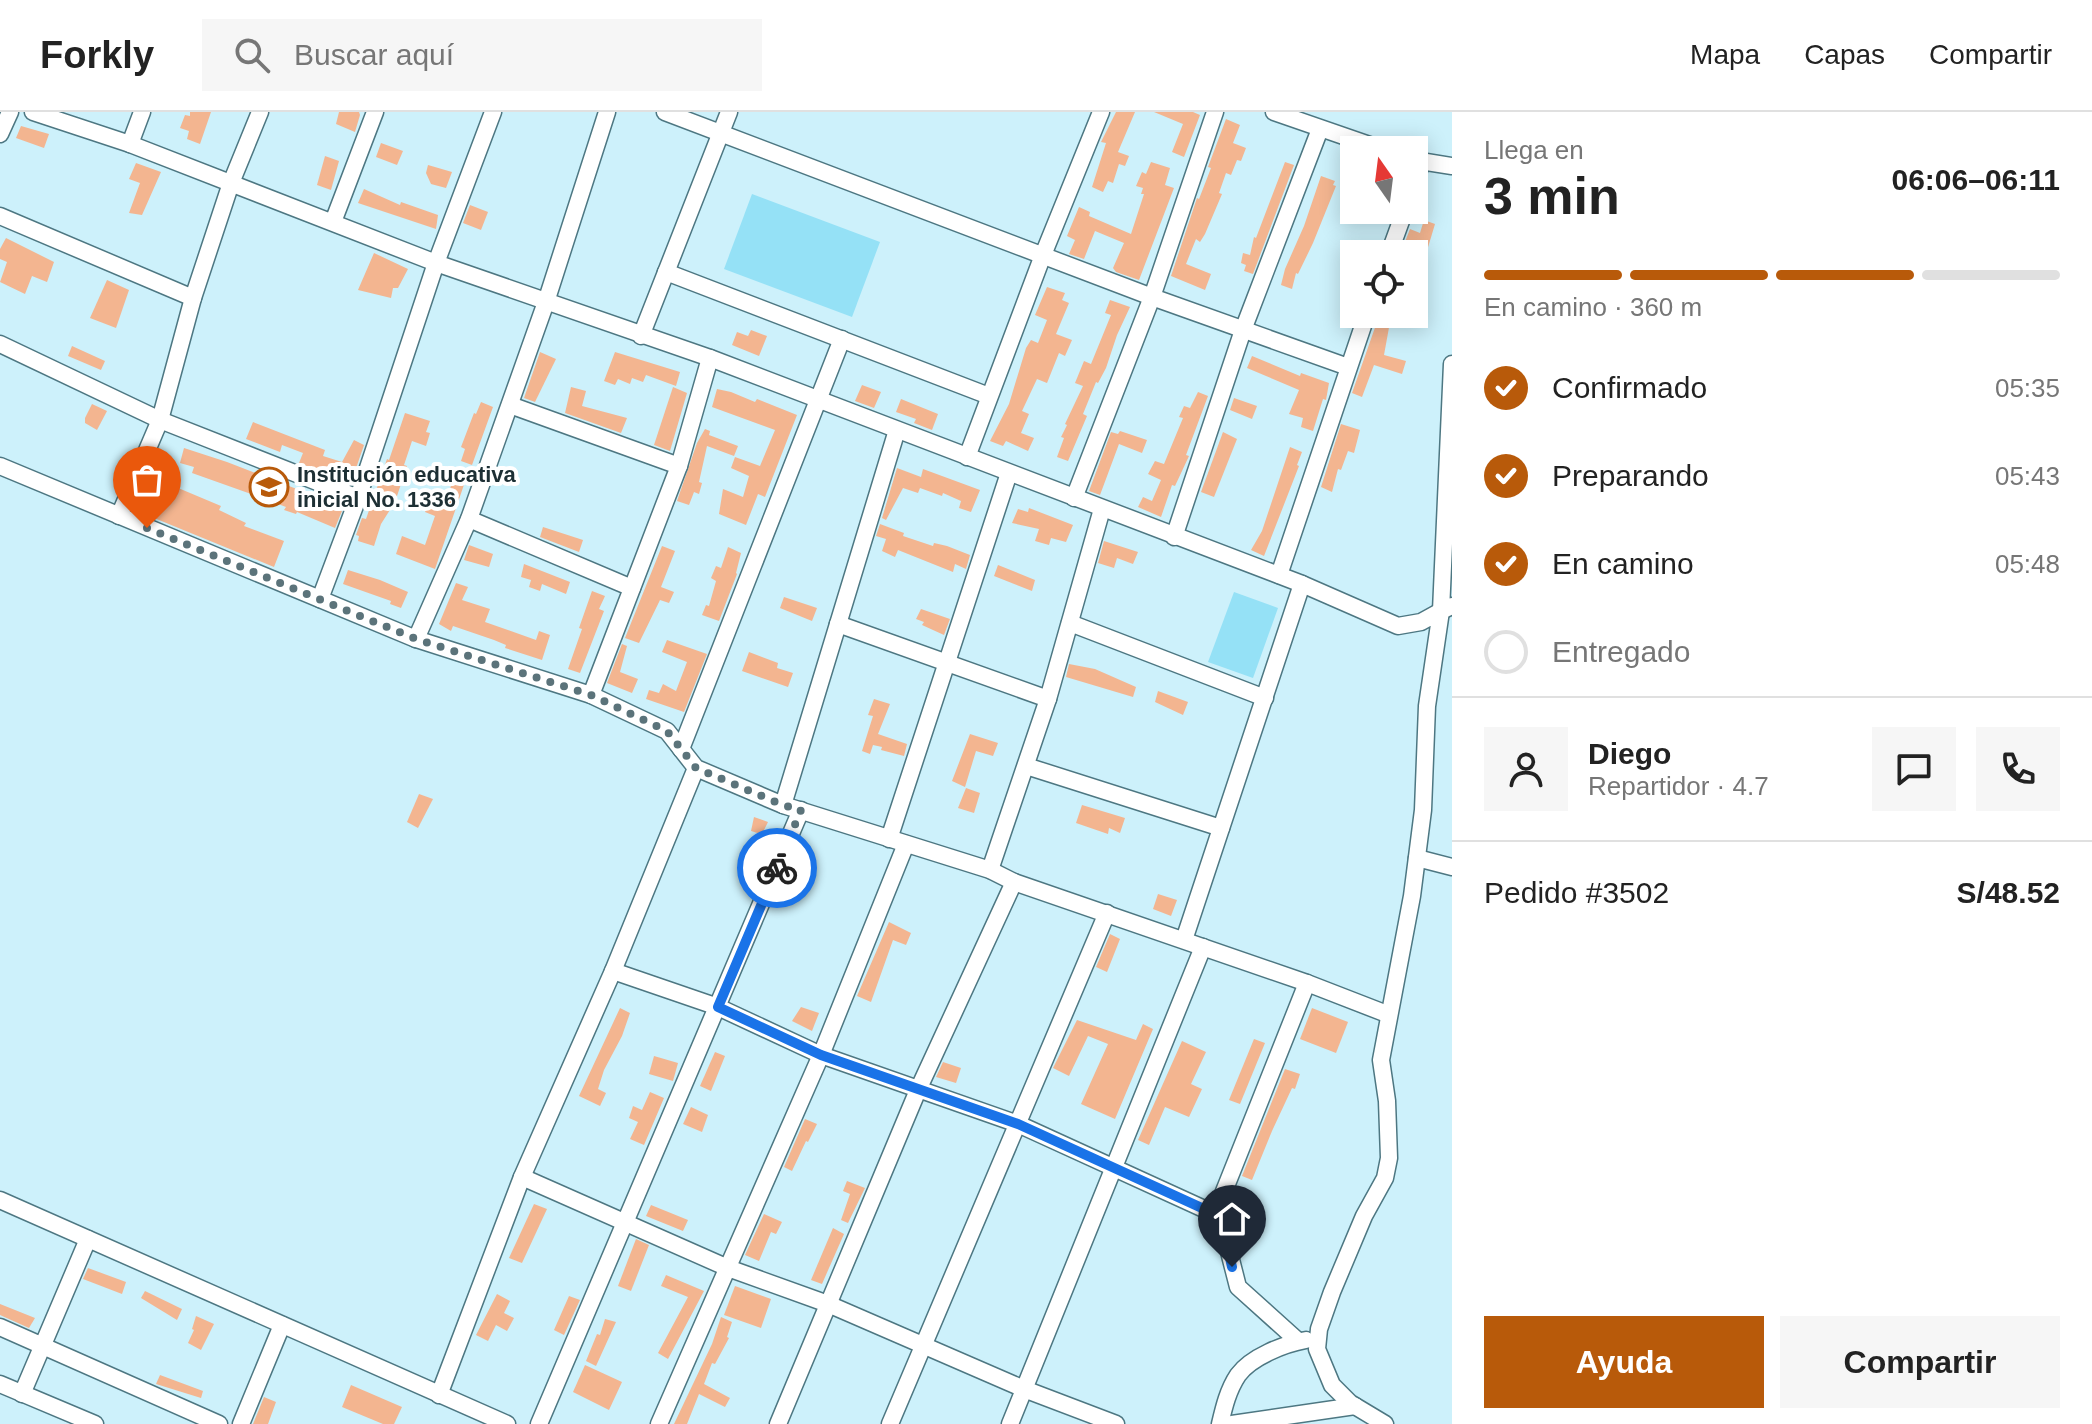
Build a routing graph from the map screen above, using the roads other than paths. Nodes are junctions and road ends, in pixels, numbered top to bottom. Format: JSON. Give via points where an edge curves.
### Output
{"nodes":[{"id":1,"x":10,"y":112,"type":"edge"},
{"id":2,"x":33,"y":112,"type":"edge"},
{"id":3,"x":142,"y":112,"type":"edge"},
{"id":4,"x":260,"y":112,"type":"edge"},
{"id":5,"x":375,"y":112,"type":"edge"},
{"id":6,"x":493,"y":112,"type":"edge"},
{"id":7,"x":607,"y":112,"type":"edge"},
{"id":8,"x":665,"y":112,"type":"edge"},
{"id":9,"x":729,"y":112,"type":"edge"},
{"id":10,"x":1101,"y":112,"type":"edge"},
{"id":11,"x":1215,"y":112,"type":"edge"},
{"id":12,"x":1274,"y":112,"type":"edge"},
{"id":13,"x":1320,"y":129,"type":"junction"},
{"id":14,"x":721,"y":132,"type":"junction"},
{"id":15,"x":0,"y":134,"type":"edge"},
{"id":16,"x":1341,"y":136,"type":"edge"},
{"id":17,"x":130,"y":144,"type":"junction"},
{"id":18,"x":1428,"y":162,"type":"edge"},
{"id":19,"x":1452,"y":166,"type":"edge"},
{"id":20,"x":231,"y":183,"type":"junction"},
{"id":21,"x":0,"y":216,"type":"edge"},
{"id":22,"x":333,"y":222,"type":"junction"},
{"id":23,"x":1043,"y":255,"type":"junction"},
{"id":24,"x":436,"y":263,"type":"junction"},
{"id":25,"x":666,"y":272,"type":"junction"},
{"id":26,"x":1152,"y":297,"type":"junction"},
{"id":27,"x":193,"y":298,"type":"junction"},
{"id":28,"x":546,"y":302,"type":"junction"},
{"id":29,"x":1362,"y":328,"type":"edge"},
{"id":30,"x":1243,"y":330,"type":"junction"},
{"id":31,"x":641,"y":336,"type":"junction"},
{"id":32,"x":842,"y":339,"type":"junction"},
{"id":33,"x":0,"y":344,"type":"edge"},
{"id":34,"x":710,"y":358,"type":"junction"},
{"id":35,"x":1452,"y":364,"type":"edge"},
{"id":36,"x":1348,"y":367,"type":"junction"},
{"id":37,"x":989,"y":396,"type":"junction"},
{"id":38,"x":819,"y":400,"type":"junction"},
{"id":39,"x":510,"y":405,"type":"junction"},
{"id":40,"x":160,"y":420,"type":"junction"},
{"id":41,"x":897,"y":430,"type":"junction"},
{"id":42,"x":967,"y":457,"type":"junction"},
{"id":43,"x":0,"y":466,"type":"edge"},
{"id":44,"x":679,"y":466,"type":"junction"},
{"id":45,"x":1009,"y":473,"type":"junction"},
{"id":46,"x":358,"y":498,"type":"junction"},
{"id":47,"x":1074,"y":498,"type":"junction"},
{"id":48,"x":1102,"y":509,"type":"junction"},
{"id":49,"x":119,"y":516,"type":"junction"},
{"id":50,"x":469,"y":519,"type":"junction"},
{"id":51,"x":1174,"y":537,"type":"junction"},
{"id":52,"x":1279,"y":575,"type":"junction"},
{"id":53,"x":1302,"y":584,"type":"junction"},
{"id":54,"x":632,"y":588,"type":"junction"},
{"id":55,"x":320,"y":599,"type":"junction"},
{"id":56,"x":1447,"y":609,"type":"edge"},
{"id":57,"x":1070,"y":623,"type":"junction"},
{"id":58,"x":838,"y":624,"type":"junction"},
{"id":59,"x":416,"y":639,"type":"junction"},
{"id":60,"x":947,"y":664,"type":"junction"},
{"id":61,"x":591,"y":695,"type":"junction"},
{"id":62,"x":1265,"y":698,"type":"junction"},
{"id":63,"x":1048,"y":699,"type":"junction"},
{"id":64,"x":681,"y":749,"type":"junction"},
{"id":65,"x":1026,"y":766,"type":"junction"},
{"id":66,"x":696,"y":768,"type":"junction"},
{"id":67,"x":783,"y":805,"type":"junction"},
{"id":68,"x":801,"y":810,"type":"junction"},
{"id":69,"x":1221,"y":828,"type":"junction"},
{"id":70,"x":889,"y":839,"type":"junction"},
{"id":71,"x":906,"y":844,"type":"junction"},
{"id":72,"x":1417,"y":858,"type":"junction"},
{"id":73,"x":1452,"y":867,"type":"edge"},
{"id":74,"x":990,"y":870,"type":"junction"},
{"id":75,"x":1014,"y":882,"type":"junction"},
{"id":76,"x":1107,"y":913,"type":"junction"},
{"id":77,"x":1184,"y":940,"type":"junction"},
{"id":78,"x":1203,"y":947,"type":"junction"},
{"id":79,"x":613,"y":971,"type":"junction"},
{"id":80,"x":1307,"y":983,"type":"junction"},
{"id":81,"x":718,"y":1007,"type":"junction"},
{"id":82,"x":1387,"y":1014,"type":"junction"},
{"id":83,"x":821,"y":1055,"type":"junction"},
{"id":84,"x":918,"y":1090,"type":"junction"},
{"id":85,"x":1018,"y":1124,"type":"junction"},
{"id":86,"x":1114,"y":1167,"type":"junction"},
{"id":87,"x":522,"y":1177,"type":"junction"},
{"id":88,"x":0,"y":1200,"type":"edge"},
{"id":89,"x":1215,"y":1214,"type":"junction"},
{"id":90,"x":627,"y":1222,"type":"junction"},
{"id":91,"x":88,"y":1239,"type":"junction"},
{"id":92,"x":728,"y":1268,"type":"junction"},
{"id":93,"x":828,"y":1304,"type":"junction"},
{"id":94,"x":282,"y":1325,"type":"junction"},
{"id":95,"x":0,"y":1327,"type":"edge"},
{"id":96,"x":1318,"y":1338,"type":"junction"},
{"id":97,"x":1298,"y":1341,"type":"junction"},
{"id":98,"x":41,"y":1345,"type":"junction"},
{"id":99,"x":923,"y":1345,"type":"junction"},
{"id":100,"x":0,"y":1384,"type":"edge"},
{"id":101,"x":1024,"y":1389,"type":"junction"},
{"id":102,"x":22,"y":1394,"type":"junction"},
{"id":103,"x":439,"y":1395,"type":"junction"},
{"id":104,"x":1355,"y":1406,"type":"junction"},
{"id":105,"x":95,"y":1424,"type":"edge"},
{"id":106,"x":219,"y":1424,"type":"edge"},
{"id":107,"x":241,"y":1424,"type":"edge"},
{"id":108,"x":507,"y":1424,"type":"edge"},
{"id":109,"x":539,"y":1424,"type":"edge"},
{"id":110,"x":659,"y":1424,"type":"edge"},
{"id":111,"x":778,"y":1424,"type":"edge"},
{"id":112,"x":890,"y":1424,"type":"edge"},
{"id":113,"x":1010,"y":1424,"type":"edge"},
{"id":114,"x":1116,"y":1424,"type":"edge"},
{"id":115,"x":1220,"y":1424,"type":"edge"},
{"id":116,"x":1232,"y":1424,"type":"edge"},
{"id":117,"x":1385,"y":1424,"type":"edge"}],
"edges":[{"from":1,"to":15,"type":"street"},
{"from":2,"to":17,"type":"street"},
{"from":3,"to":17,"type":"street"},
{"from":4,"to":20,"type":"street"},
{"from":5,"to":22,"type":"street"},
{"from":6,"to":24,"type":"street"},
{"from":7,"to":28,"type":"street"},
{"from":8,"to":14,"type":"street"},
{"from":9,"to":14,"type":"street"},
{"from":10,"to":23,"type":"street"},
{"from":11,"to":26,"type":"street"},
{"from":12,"to":13,"type":"street"},
{"from":13,"to":16,"type":"street"},
{"from":13,"to":30,"type":"street"},
{"from":14,"to":23,"type":"street"},
{"from":14,"to":25,"type":"street"},
{"from":17,"to":20,"type":"street"},
{"from":18,"to":19,"type":"street"},
{"from":20,"to":22,"type":"street"},
{"from":20,"to":27,"type":"street"},
{"from":21,"to":27,"type":"street"},
{"from":22,"to":24,"type":"street"},
{"from":23,"to":26,"type":"street"},
{"from":23,"to":37,"type":"street"},
{"from":24,"to":28,"type":"street"},
{"from":24,"to":46,"type":"street"},
{"from":25,"to":31,"type":"street"},
{"from":25,"to":32,"type":"street"},
{"from":26,"to":30,"type":"street"},
{"from":26,"to":47,"type":"street"},
{"from":27,"to":40,"type":"street"},
{"from":28,"to":31,"type":"street"},
{"from":28,"to":39,"type":"street"},
{"from":29,"to":36,"type":"street"},
{"from":30,"to":36,"type":"street"},
{"from":30,"to":51,"type":"street"},
{"from":31,"to":34,"type":"street"},
{"from":32,"to":37,"type":"street"},
{"from":32,"to":38,"type":"street"},
{"from":33,"to":40,"type":"street"},
{"from":34,"to":38,"type":"street"},
{"from":34,"to":44,"type":"street"},
{"from":35,"to":56,"type":"street"},
{"from":36,"to":52,"type":"street"},
{"from":37,"to":42,"type":"street"},
{"from":38,"to":41,"type":"street"},
{"from":38,"to":64,"type":"street"},
{"from":39,"to":44,"type":"street"},
{"from":39,"to":50,"type":"street"},
{"from":40,"to":46,"type":"street"},
{"from":40,"to":49,"type":"street"},
{"from":41,"to":42,"type":"street"},
{"from":41,"to":58,"type":"street"},
{"from":42,"to":45,"type":"street"},
{"from":43,"to":49,"type":"street"},
{"from":44,"to":54,"type":"street"},
{"from":45,"to":47,"type":"street"},
{"from":45,"to":60,"type":"street"},
{"from":46,"to":55,"type":"street"},
{"from":47,"to":48,"type":"street"},
{"from":48,"to":51,"type":"street"},
{"from":48,"to":57,"type":"street"},
{"from":49,"to":55,"type":"street"},
{"from":50,"to":54,"type":"street"},
{"from":50,"to":59,"type":"street"},
{"from":51,"to":52,"type":"street"},
{"from":52,"to":53,"type":"street"},
{"from":53,"to":56,"type":"street","via":[[1398,626]]},
{"from":53,"to":62,"type":"street"},
{"from":54,"to":61,"type":"street"},
{"from":55,"to":59,"type":"street"},
{"from":56,"to":72,"type":"street","via":[[1427,706]]},
{"from":57,"to":62,"type":"street"},
{"from":57,"to":63,"type":"street"},
{"from":58,"to":60,"type":"street"},
{"from":58,"to":67,"type":"street"},
{"from":59,"to":61,"type":"street"},
{"from":60,"to":63,"type":"street"},
{"from":60,"to":70,"type":"street"},
{"from":61,"to":64,"type":"street","via":[[667,731]]},
{"from":62,"to":69,"type":"street"},
{"from":63,"to":65,"type":"street"},
{"from":64,"to":66,"type":"street"},
{"from":65,"to":69,"type":"street"},
{"from":65,"to":74,"type":"street"},
{"from":66,"to":67,"type":"street"},
{"from":66,"to":79,"type":"street"},
{"from":67,"to":68,"type":"street"},
{"from":68,"to":70,"type":"street"},
{"from":68,"to":81,"type":"street"},
{"from":69,"to":77,"type":"street"},
{"from":70,"to":71,"type":"street"},
{"from":71,"to":74,"type":"street"},
{"from":71,"to":83,"type":"street"},
{"from":72,"to":73,"type":"street"},
{"from":72,"to":82,"type":"street"},
{"from":74,"to":75,"type":"street"},
{"from":75,"to":76,"type":"street"},
{"from":75,"to":84,"type":"street"},
{"from":76,"to":77,"type":"street"},
{"from":76,"to":85,"type":"street"},
{"from":77,"to":78,"type":"street"},
{"from":78,"to":80,"type":"street"},
{"from":78,"to":86,"type":"street"},
{"from":79,"to":81,"type":"street"},
{"from":79,"to":87,"type":"street"},
{"from":80,"to":82,"type":"street"},
{"from":80,"to":89,"type":"street"},
{"from":81,"to":83,"type":"street"},
{"from":81,"to":90,"type":"street"},
{"from":82,"to":96,"type":"street","via":[[1381,1060],[1387,1101],[1385,1178],[1332,1292]]},
{"from":83,"to":84,"type":"street"},
{"from":83,"to":92,"type":"street"},
{"from":84,"to":85,"type":"street"},
{"from":84,"to":93,"type":"street"},
{"from":85,"to":86,"type":"street"},
{"from":85,"to":99,"type":"street"},
{"from":86,"to":89,"type":"street"},
{"from":86,"to":101,"type":"street"},
{"from":87,"to":90,"type":"street"},
{"from":87,"to":103,"type":"street"},
{"from":88,"to":91,"type":"street"},
{"from":89,"to":97,"type":"street","via":[[1238,1287]]},
{"from":90,"to":92,"type":"street"},
{"from":90,"to":109,"type":"street"},
{"from":91,"to":94,"type":"street"},
{"from":91,"to":98,"type":"street"},
{"from":92,"to":93,"type":"street"},
{"from":92,"to":110,"type":"street"},
{"from":93,"to":99,"type":"street"},
{"from":93,"to":111,"type":"street"},
{"from":94,"to":103,"type":"street"},
{"from":94,"to":107,"type":"street"},
{"from":95,"to":98,"type":"street"},
{"from":96,"to":97,"type":"street"},
{"from":96,"to":104,"type":"street","via":[[1317,1349],[1332,1385]]},
{"from":97,"to":115,"type":"street","via":[[1263,1355],[1239,1373]]},
{"from":98,"to":102,"type":"street"},
{"from":98,"to":106,"type":"street"},
{"from":99,"to":101,"type":"street"},
{"from":99,"to":112,"type":"street"},
{"from":100,"to":102,"type":"street"},
{"from":101,"to":113,"type":"street"},
{"from":101,"to":114,"type":"street"},
{"from":102,"to":105,"type":"street"},
{"from":103,"to":108,"type":"street"},
{"from":104,"to":116,"type":"street"},
{"from":104,"to":117,"type":"street"}]}
